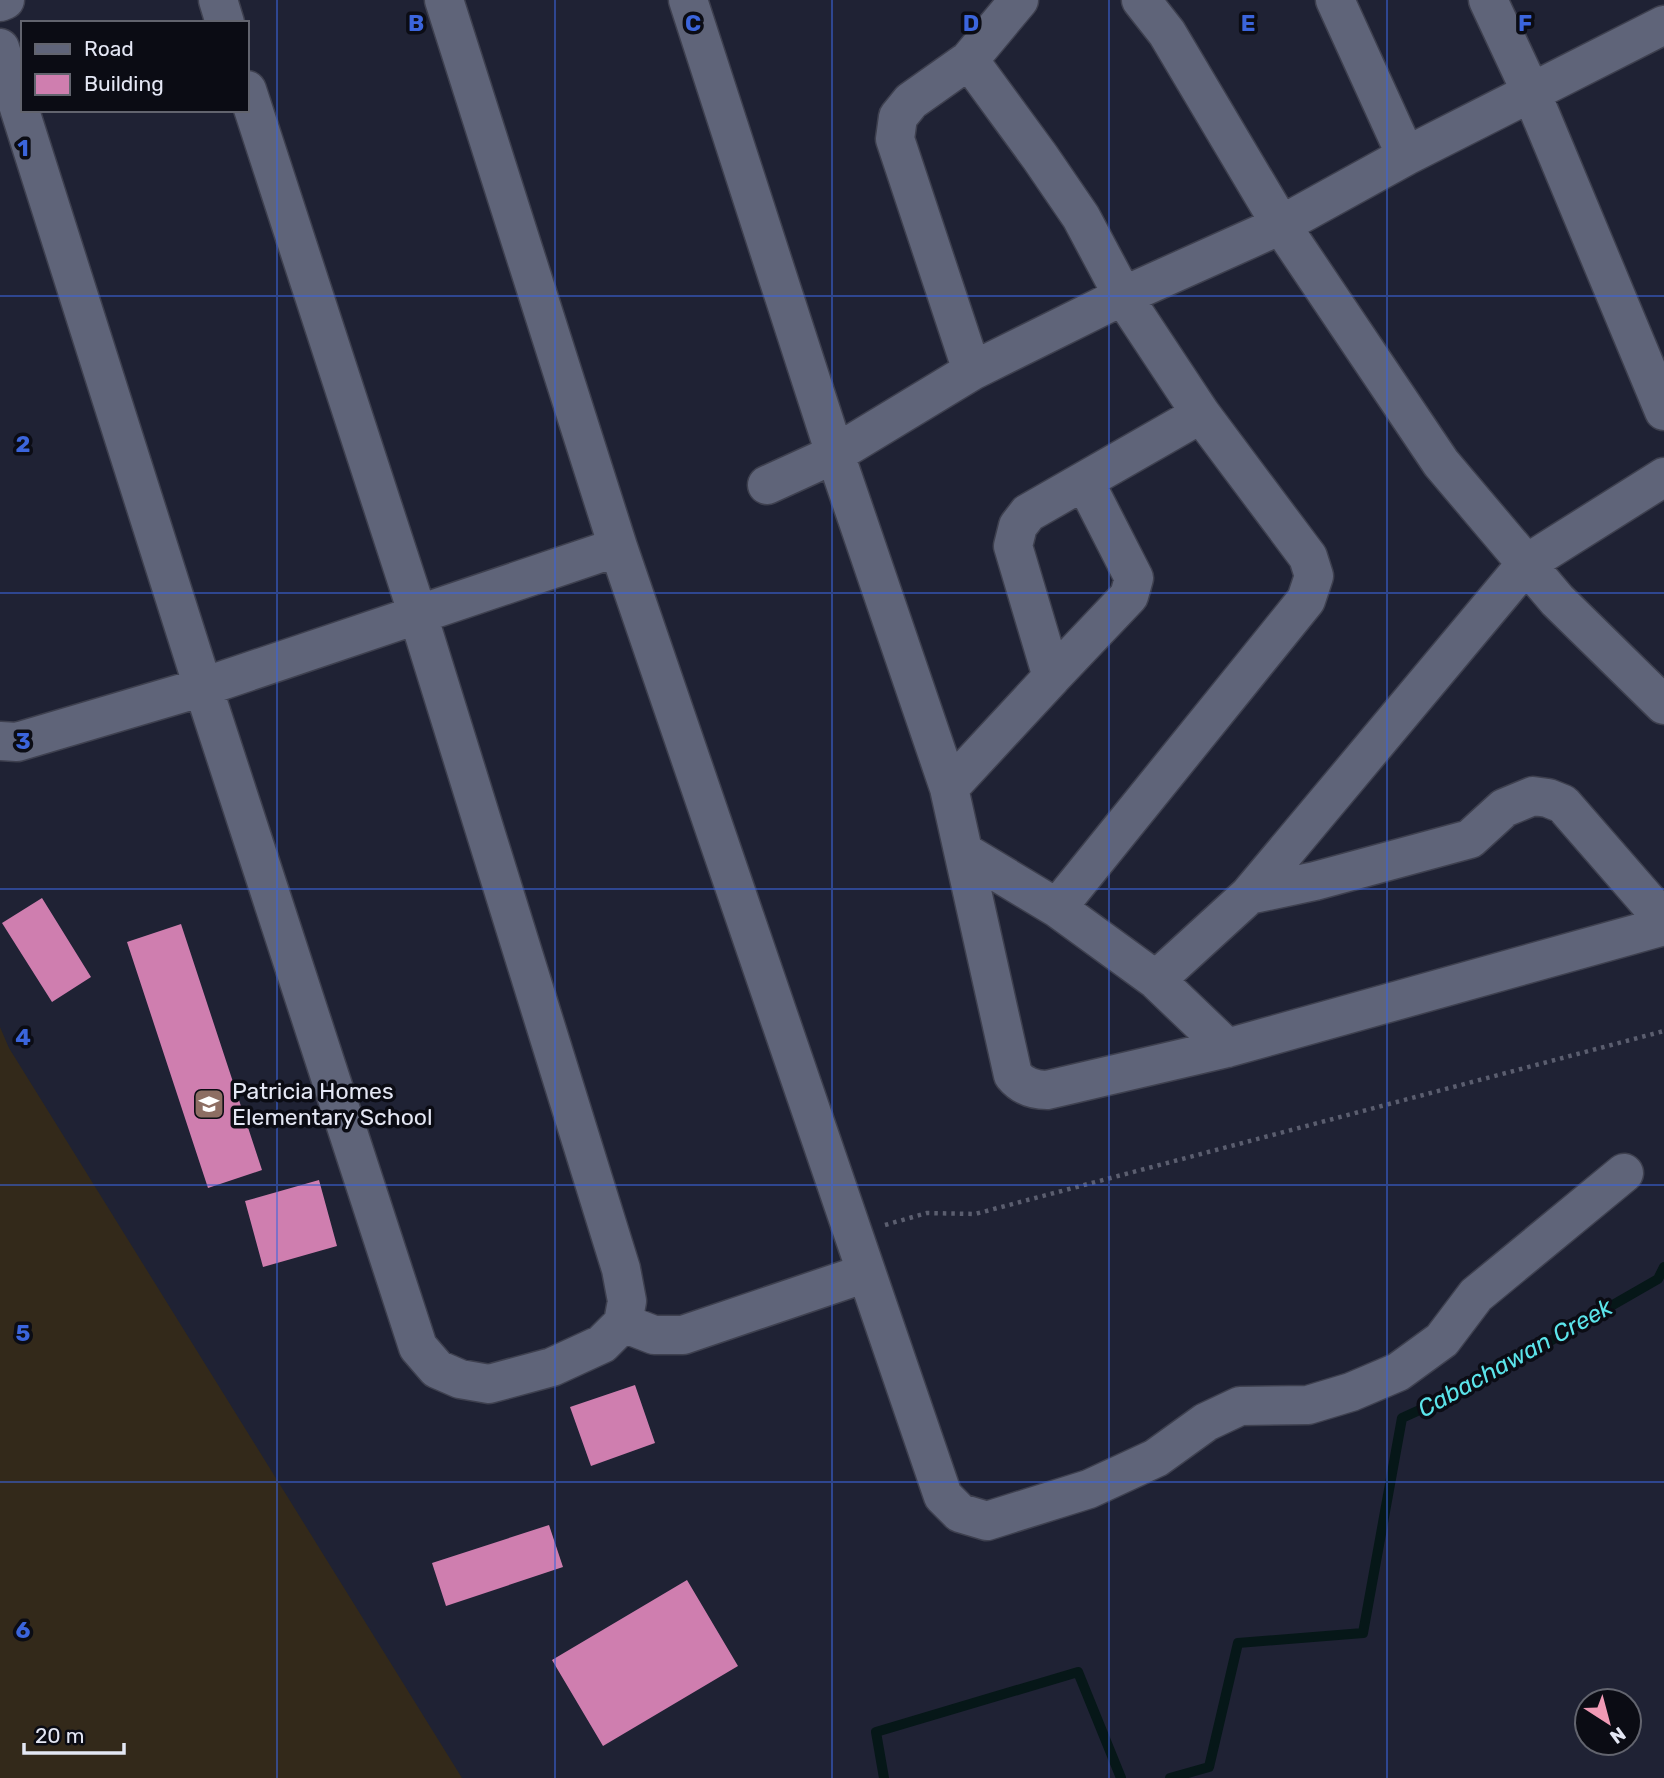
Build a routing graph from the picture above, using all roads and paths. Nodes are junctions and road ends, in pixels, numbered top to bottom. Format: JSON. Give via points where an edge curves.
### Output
{"nodes":[{"id":1,"x":5,"y":0,"type":"edge"},
{"id":2,"x":218,"y":0,"type":"edge"},
{"id":3,"x":444,"y":0,"type":"edge"},
{"id":4,"x":688,"y":0,"type":"edge"},
{"id":5,"x":1019,"y":0,"type":"edge"},
{"id":6,"x":1141,"y":0,"type":"edge"},
{"id":7,"x":1335,"y":0,"type":"edge"},
{"id":8,"x":1488,"y":0,"type":"edge"},
{"id":9,"x":0,"y":2,"type":"edge"},
{"id":10,"x":224,"y":21,"type":"edge"},
{"id":11,"x":1664,"y":25,"type":"edge"},
{"id":12,"x":0,"y":48,"type":"edge"},
{"id":13,"x":969,"y":60,"type":"junction"},
{"id":14,"x":1531,"y":92,"type":"junction"},
{"id":15,"x":248,"y":93,"type":"edge"},
{"id":16,"x":1406,"y":156,"type":"junction"},
{"id":17,"x":1281,"y":225,"type":"junction"},
{"id":18,"x":1123,"y":296,"type":"junction"},
{"id":19,"x":972,"y":371,"type":"junction"},
{"id":20,"x":1664,"y":411,"type":"edge"},
{"id":21,"x":1202,"y":414,"type":"junction"},
{"id":22,"x":835,"y":454,"type":"junction"},
{"id":23,"x":1664,"y":477,"type":"edge"},
{"id":24,"x":1085,"y":482,"type":"junction"},
{"id":25,"x":767,"y":485,"type":"dead end"},
{"id":26,"x":618,"y":547,"type":"junction"},
{"id":27,"x":1526,"y":564,"type":"junction"},
{"id":28,"x":418,"y":615,"type":"junction"},
{"id":29,"x":1052,"y":677,"type":"junction"},
{"id":30,"x":203,"y":687,"type":"junction"},
{"id":31,"x":1664,"y":705,"type":"edge"},
{"id":32,"x":0,"y":741,"type":"edge"},
{"id":33,"x":949,"y":788,"type":"junction"},
{"id":34,"x":964,"y":852,"type":"junction"},
{"id":35,"x":1249,"y":895,"type":"junction"},
{"id":36,"x":1058,"y":908,"type":"junction"},
{"id":37,"x":1664,"y":920,"type":"edge"},
{"id":38,"x":1664,"y":926,"type":"edge"},
{"id":39,"x":1156,"y":980,"type":"junction"},
{"id":40,"x":1664,"y":1031,"type":"edge"},
{"id":41,"x":1227,"y":1048,"type":"junction"},
{"id":42,"x":1623,"y":1173,"type":"dead end"},
{"id":43,"x":853,"y":1235,"type":"junction"},
{"id":44,"x":866,"y":1273,"type":"junction"},
{"id":45,"x":623,"y":1323,"type":"junction"}],
"edges":[{"from":1,"to":9,"type":"street"},
{"from":2,"to":10,"type":"street"},
{"from":3,"to":26,"type":"street"},
{"from":4,"to":22,"type":"street"},
{"from":5,"to":13,"type":"street"},
{"from":6,"to":17,"type":"street","via":[[1167,33]]},
{"from":7,"to":16,"type":"street"},
{"from":8,"to":14,"type":"street"},
{"from":11,"to":14,"type":"street"},
{"from":12,"to":30,"type":"street"},
{"from":13,"to":18,"type":"street","via":[[1081,217]]},
{"from":13,"to":19,"type":"street","via":[[911,101],[898,117],[895,139]]},
{"from":14,"to":16,"type":"street"},
{"from":14,"to":20,"type":"street"},
{"from":15,"to":28,"type":"street"},
{"from":16,"to":17,"type":"street"},
{"from":17,"to":18,"type":"street"},
{"from":17,"to":27,"type":"street","via":[[1441,463]]},
{"from":18,"to":19,"type":"street"},
{"from":18,"to":21,"type":"street"},
{"from":19,"to":22,"type":"street"},
{"from":21,"to":24,"type":"street"},
{"from":21,"to":36,"type":"street","via":[[1308,557],[1314,576],[1306,600]]},
{"from":22,"to":25,"type":"street"},
{"from":22,"to":33,"type":"street"},
{"from":23,"to":27,"type":"street"},
{"from":24,"to":29,"type":"street","via":[[1134,579],[1129,596]]},
{"from":24,"to":29,"type":"street","via":[[1028,513],[1018,526],[1013,546]]},
{"from":26,"to":28,"type":"street"},
{"from":26,"to":43,"type":"street"},
{"from":27,"to":31,"type":"street"},
{"from":27,"to":35,"type":"street"},
{"from":28,"to":30,"type":"street"},
{"from":28,"to":45,"type":"street","via":[[621,1269],[627,1301]]},
{"from":29,"to":33,"type":"street"},
{"from":30,"to":32,"type":"street","via":[[17,742]]},
{"from":30,"to":45,"type":"street","via":[[418,1347],[437,1369],[489,1384],[580,1356],[602,1344]]},
{"from":33,"to":34,"type":"street"},
{"from":34,"to":36,"type":"street"},
{"from":34,"to":41,"type":"street","via":[[1013,1075],[1019,1083],[1047,1090]]},
{"from":35,"to":37,"type":"street","via":[[1470,839],[1504,808],[1533,796],[1563,804]]},
{"from":35,"to":39,"type":"street"},
{"from":36,"to":39,"type":"street"},
{"from":38,"to":41,"type":"street"},
{"from":39,"to":41,"type":"street"},
{"from":40,"to":43,"type":"path","via":[[975,1214],[927,1213]]},
{"from":42,"to":44,"type":"street","via":[[1476,1295],[1442,1340],[1398,1372],[1308,1405],[1240,1406],[1206,1422],[1156,1458],[1100,1484],[987,1521],[960,1513],[943,1496]]},
{"from":43,"to":44,"type":"street"},
{"from":44,"to":45,"type":"street","via":[[683,1335],[654,1335]]}]}
